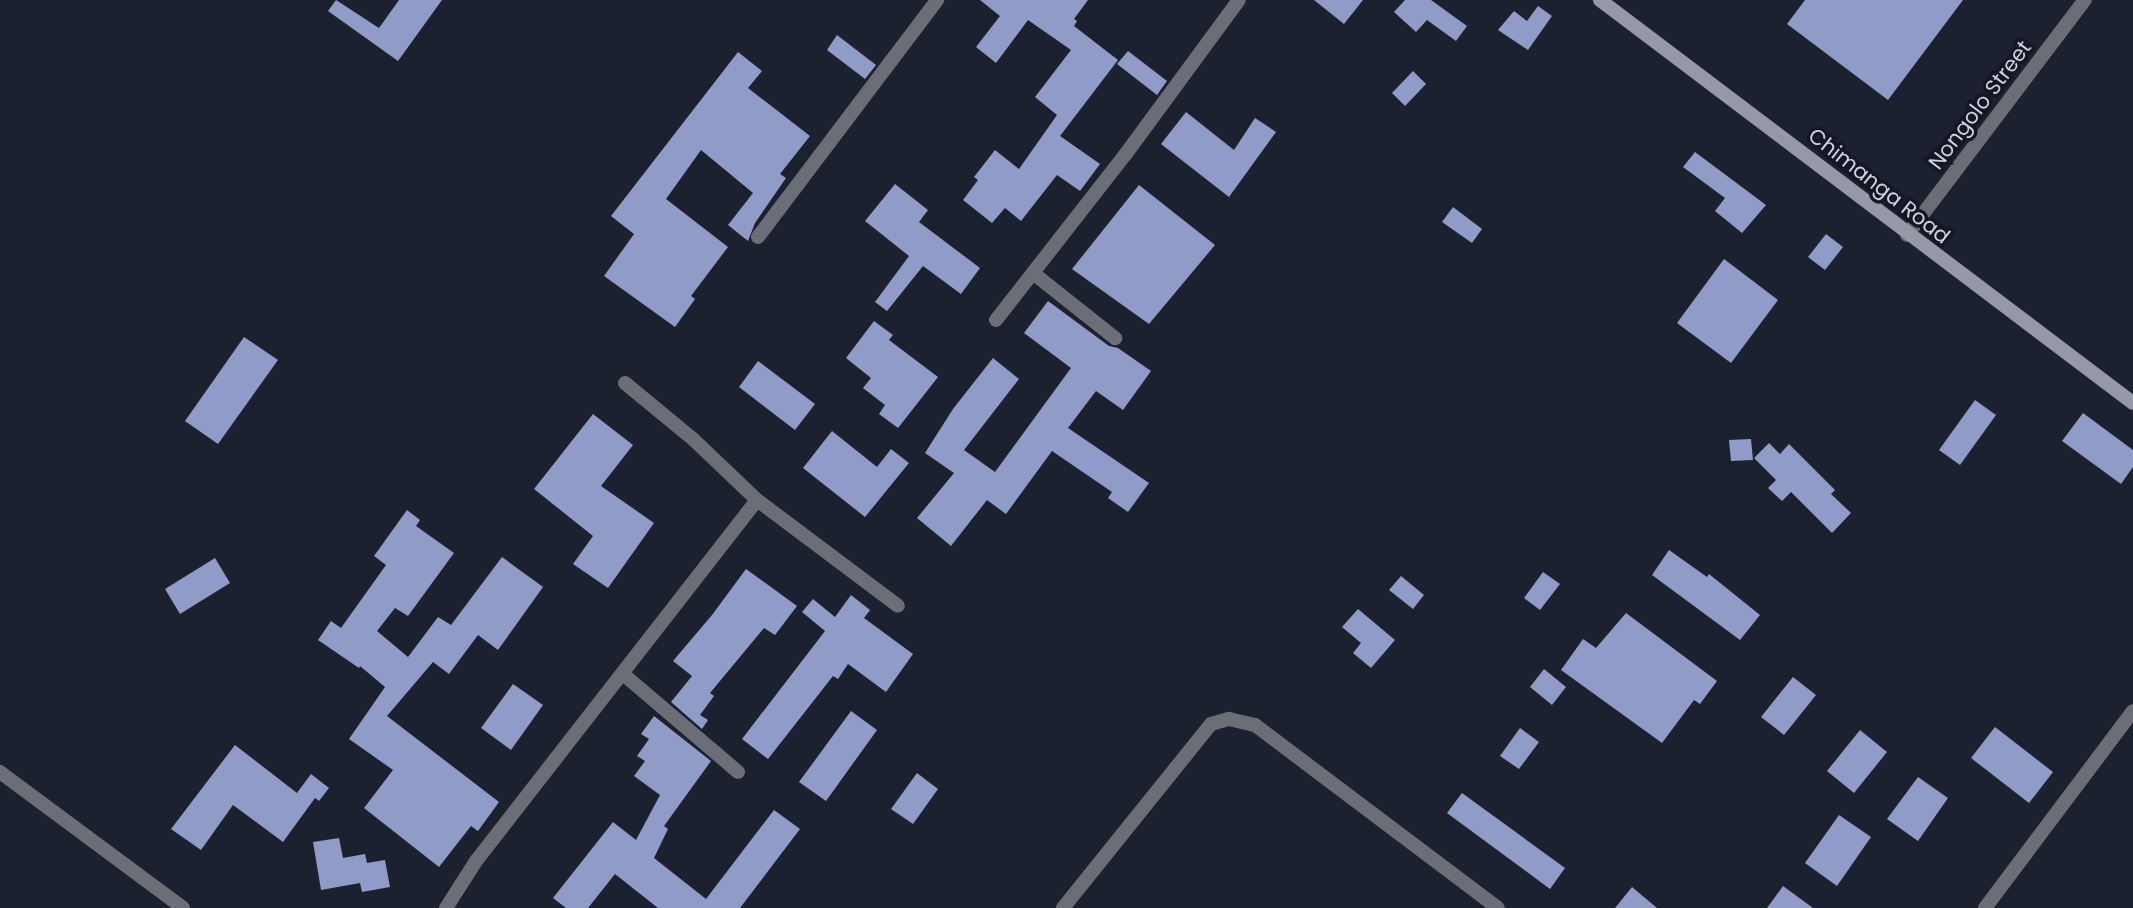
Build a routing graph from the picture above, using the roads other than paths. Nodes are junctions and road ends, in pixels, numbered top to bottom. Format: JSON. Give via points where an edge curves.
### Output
{"nodes":[{"id":1,"x":937,"y":0,"type":"edge"},
{"id":2,"x":1239,"y":0,"type":"edge"},
{"id":3,"x":1600,"y":0,"type":"edge"},
{"id":4,"x":2085,"y":0,"type":"edge"},
{"id":5,"x":1907,"y":235,"type":"junction"},
{"id":6,"x":758,"y":237,"type":"dead end"},
{"id":7,"x":1033,"y":273,"type":"junction"},
{"id":8,"x":996,"y":320,"type":"dead end"},
{"id":9,"x":1115,"y":338,"type":"dead end"},
{"id":10,"x":625,"y":383,"type":"dead end"},
{"id":11,"x":2133,"y":403,"type":"edge"},
{"id":12,"x":757,"y":500,"type":"junction"},
{"id":13,"x":898,"y":606,"type":"dead end"},
{"id":14,"x":623,"y":674,"type":"junction"},
{"id":15,"x":2133,"y":711,"type":"edge"},
{"id":16,"x":0,"y":772,"type":"edge"},
{"id":17,"x":738,"y":772,"type":"dead end"},
{"id":18,"x":183,"y":908,"type":"edge"},
{"id":19,"x":446,"y":908,"type":"edge"},
{"id":20,"x":1063,"y":908,"type":"edge"},
{"id":21,"x":1498,"y":908,"type":"edge"},
{"id":22,"x":1985,"y":908,"type":"edge"}],
"edges":[{"from":1,"to":6,"type":"street"},
{"from":2,"to":7,"type":"street"},
{"from":3,"to":5,"type":"street","name":"Chimanga Road"},
{"from":4,"to":5,"type":"street","name":"Nongolo Street"},
{"from":5,"to":11,"type":"street","name":"Chimanga Road"},
{"from":7,"to":8,"type":"street"},
{"from":7,"to":9,"type":"street"},
{"from":10,"to":12,"type":"street"},
{"from":12,"to":13,"type":"street"},
{"from":12,"to":14,"type":"street"},
{"from":14,"to":17,"type":"street"},
{"from":14,"to":19,"type":"street","via":[[476,861]]},
{"from":15,"to":22,"type":"street"},
{"from":16,"to":18,"type":"street"},
{"from":20,"to":21,"type":"street","via":[[1211,724],[1229,719],[1255,724]]}]}
